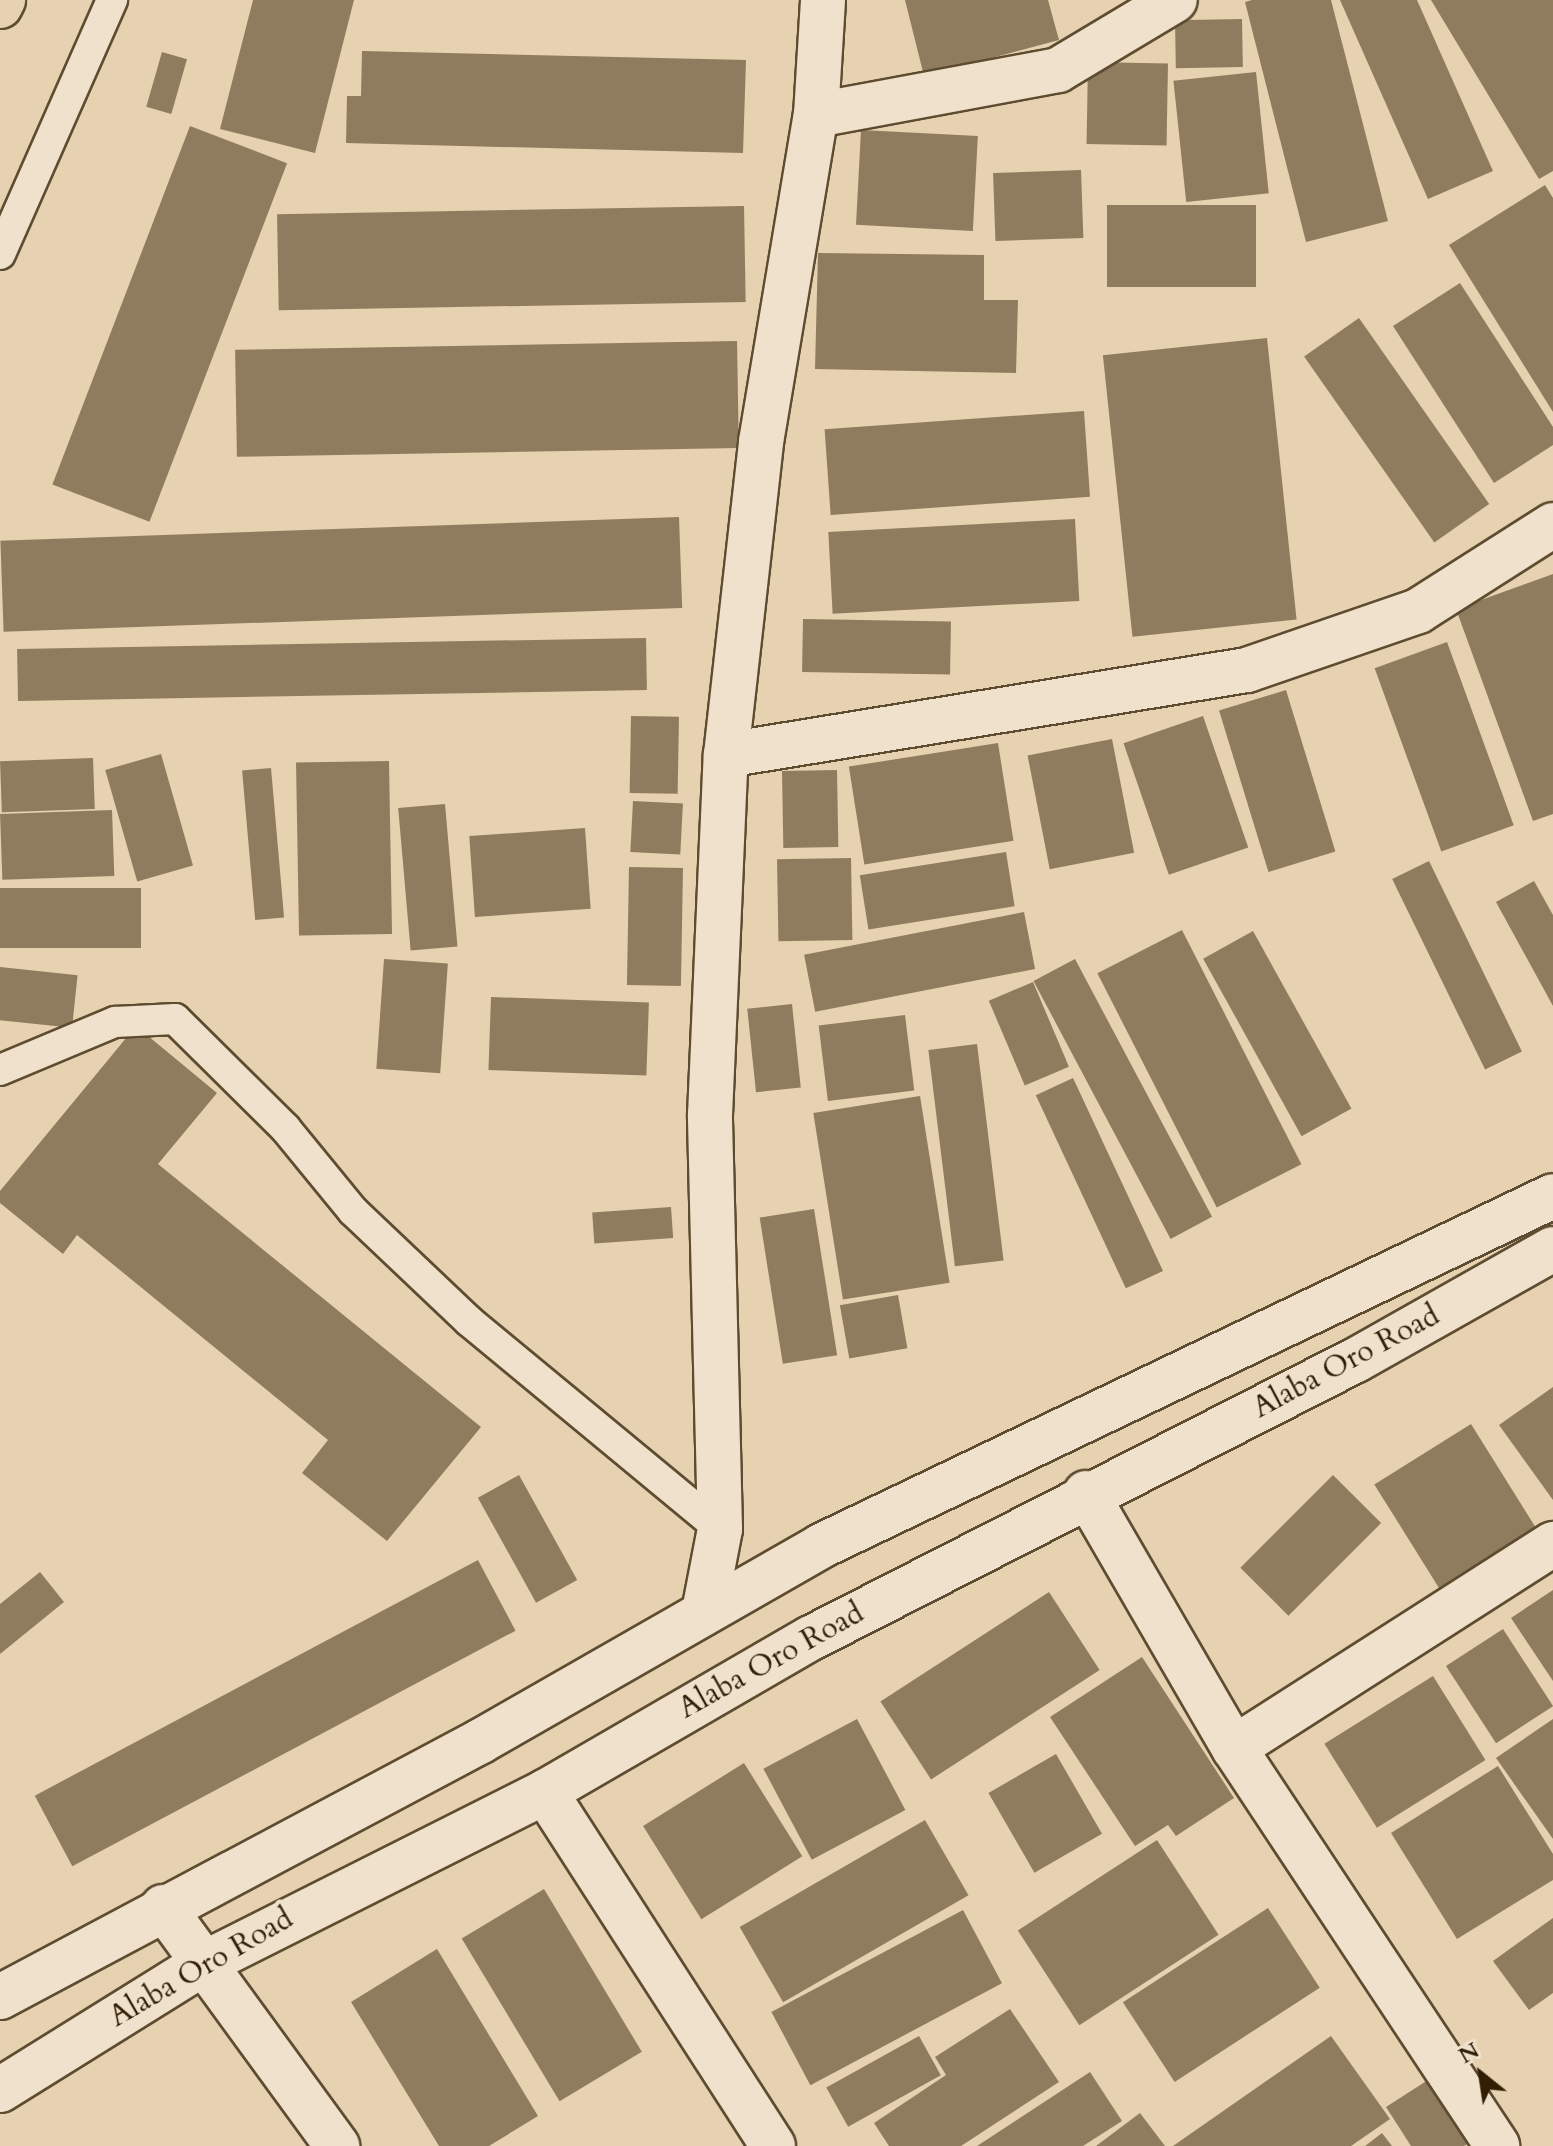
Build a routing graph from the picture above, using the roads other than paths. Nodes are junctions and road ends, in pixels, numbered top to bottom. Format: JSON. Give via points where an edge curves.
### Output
{"nodes":[{"id":1,"x":3,"y":0,"type":"edge"},
{"id":2,"x":112,"y":0,"type":"edge"},
{"id":3,"x":823,"y":0,"type":"edge"},
{"id":4,"x":1175,"y":0,"type":"edge"},
{"id":5,"x":0,"y":6,"type":"edge"},
{"id":6,"x":816,"y":115,"type":"junction"},
{"id":7,"x":0,"y":254,"type":"edge"},
{"id":8,"x":1553,"y":525,"type":"edge"},
{"id":9,"x":726,"y":755,"type":"junction"},
{"id":10,"x":0,"y":1070,"type":"edge"},
{"id":11,"x":1553,"y":1196,"type":"edge"},
{"id":12,"x":1552,"y":1251,"type":"edge"},
{"id":13,"x":1086,"y":1493,"type":"junction"},
{"id":14,"x":720,"y":1529,"type":"junction"},
{"id":15,"x":1553,"y":1544,"type":"edge"},
{"id":16,"x":704,"y":1612,"type":"junction"},
{"id":17,"x":1234,"y":1748,"type":"junction"},
{"id":18,"x":545,"y":1792,"type":"junction"},
{"id":19,"x":163,"y":1907,"type":"junction"},
{"id":20,"x":201,"y":1965,"type":"junction"},
{"id":21,"x":0,"y":1997,"type":"edge"},
{"id":22,"x":0,"y":2090,"type":"edge"},
{"id":23,"x":337,"y":2146,"type":"edge"},
{"id":24,"x":773,"y":2146,"type":"edge"},
{"id":25,"x":1497,"y":2146,"type":"edge"}],
"edges":[{"from":1,"to":5,"type":"main road"},
{"from":2,"to":7,"type":"lane"},
{"from":3,"to":6,"type":"street"},
{"from":4,"to":6,"type":"street","via":[[1058,70]]},
{"from":6,"to":9,"type":"street","via":[[761,442]]},
{"from":8,"to":9,"type":"street","via":[[1418,611],[1247,670]]},
{"from":9,"to":14,"type":"street","via":[[710,1115]]},
{"from":10,"to":14,"type":"lane","via":[[115,1022],[175,1019],[286,1129],[353,1211],[469,1321]]},
{"from":11,"to":16,"type":"street","name":"Alaba Oro Road","via":[[821,1546]]},
{"from":12,"to":13,"type":"street","name":"Alaba Oro Road","via":[[1356,1360]]},
{"from":13,"to":17,"type":"street"},
{"from":13,"to":18,"type":"street","name":"Alaba Oro Road","via":[[721,1686]]},
{"from":14,"to":16,"type":"street"},
{"from":15,"to":17,"type":"street"},
{"from":16,"to":19,"type":"street","name":"Alaba Oro Road","via":[[481,1741]]},
{"from":17,"to":25,"type":"street"},
{"from":18,"to":20,"type":"street","name":"Alaba Oro Road"},
{"from":18,"to":24,"type":"street"},
{"from":19,"to":20,"type":"street"},
{"from":19,"to":21,"type":"street","name":"Alaba Oro Road"},
{"from":20,"to":22,"type":"street","name":"Alaba Oro Road"},
{"from":20,"to":23,"type":"street"}]}
